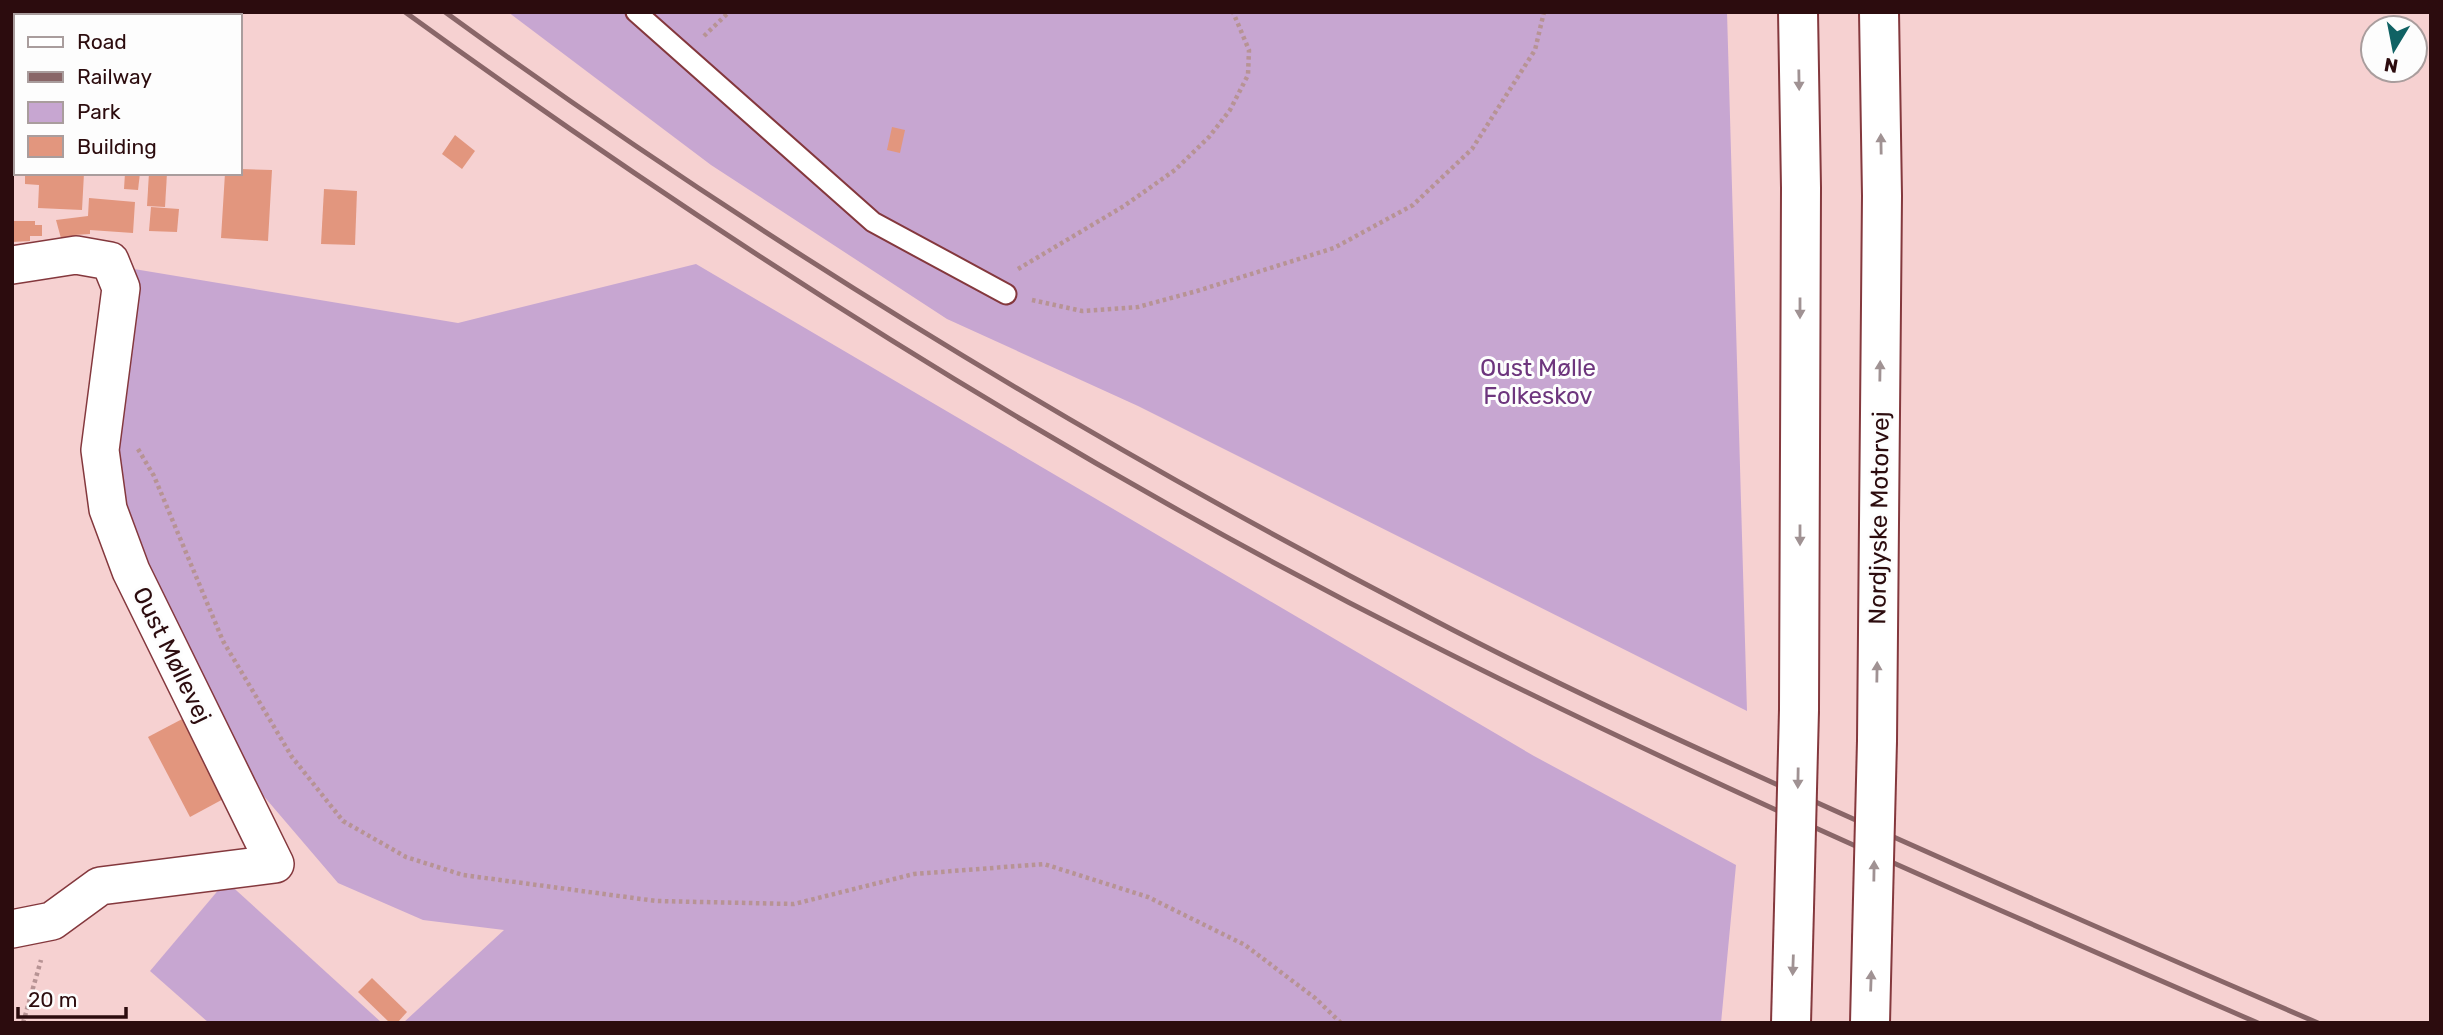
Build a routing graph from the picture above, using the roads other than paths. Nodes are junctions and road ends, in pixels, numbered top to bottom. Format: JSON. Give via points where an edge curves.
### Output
{"nodes":[{"id":1,"x":636,"y":12,"type":"edge"},
{"id":2,"x":1798,"y":12,"type":"edge"},
{"id":3,"x":1878,"y":12,"type":"edge"},
{"id":4,"x":12,"y":265,"type":"edge"},
{"id":5,"x":1006,"y":294,"type":"road end"},
{"id":6,"x":12,"y":929,"type":"edge"},
{"id":7,"x":1791,"y":1023,"type":"edge"},
{"id":8,"x":1870,"y":1023,"type":"edge"}],
"edges":[{"from":1,"to":5,"type":"lane","via":[[873,222]]},
{"from":2,"to":7,"type":"main road","one_way":true,"bridge":true,"via":[[1799,710]]},
{"from":8,"to":3,"type":"main road","name":"Nordjyske Motorvej","one_way":true,"bridge":true,"via":[[1882,196]]},
{"from":4,"to":6,"type":"street","name":"Oust Møllevej","via":[[76,255],[110,261],[121,288],[100,450],[108,509],[131,571],[275,864],[100,886],[52,922]]}]}
